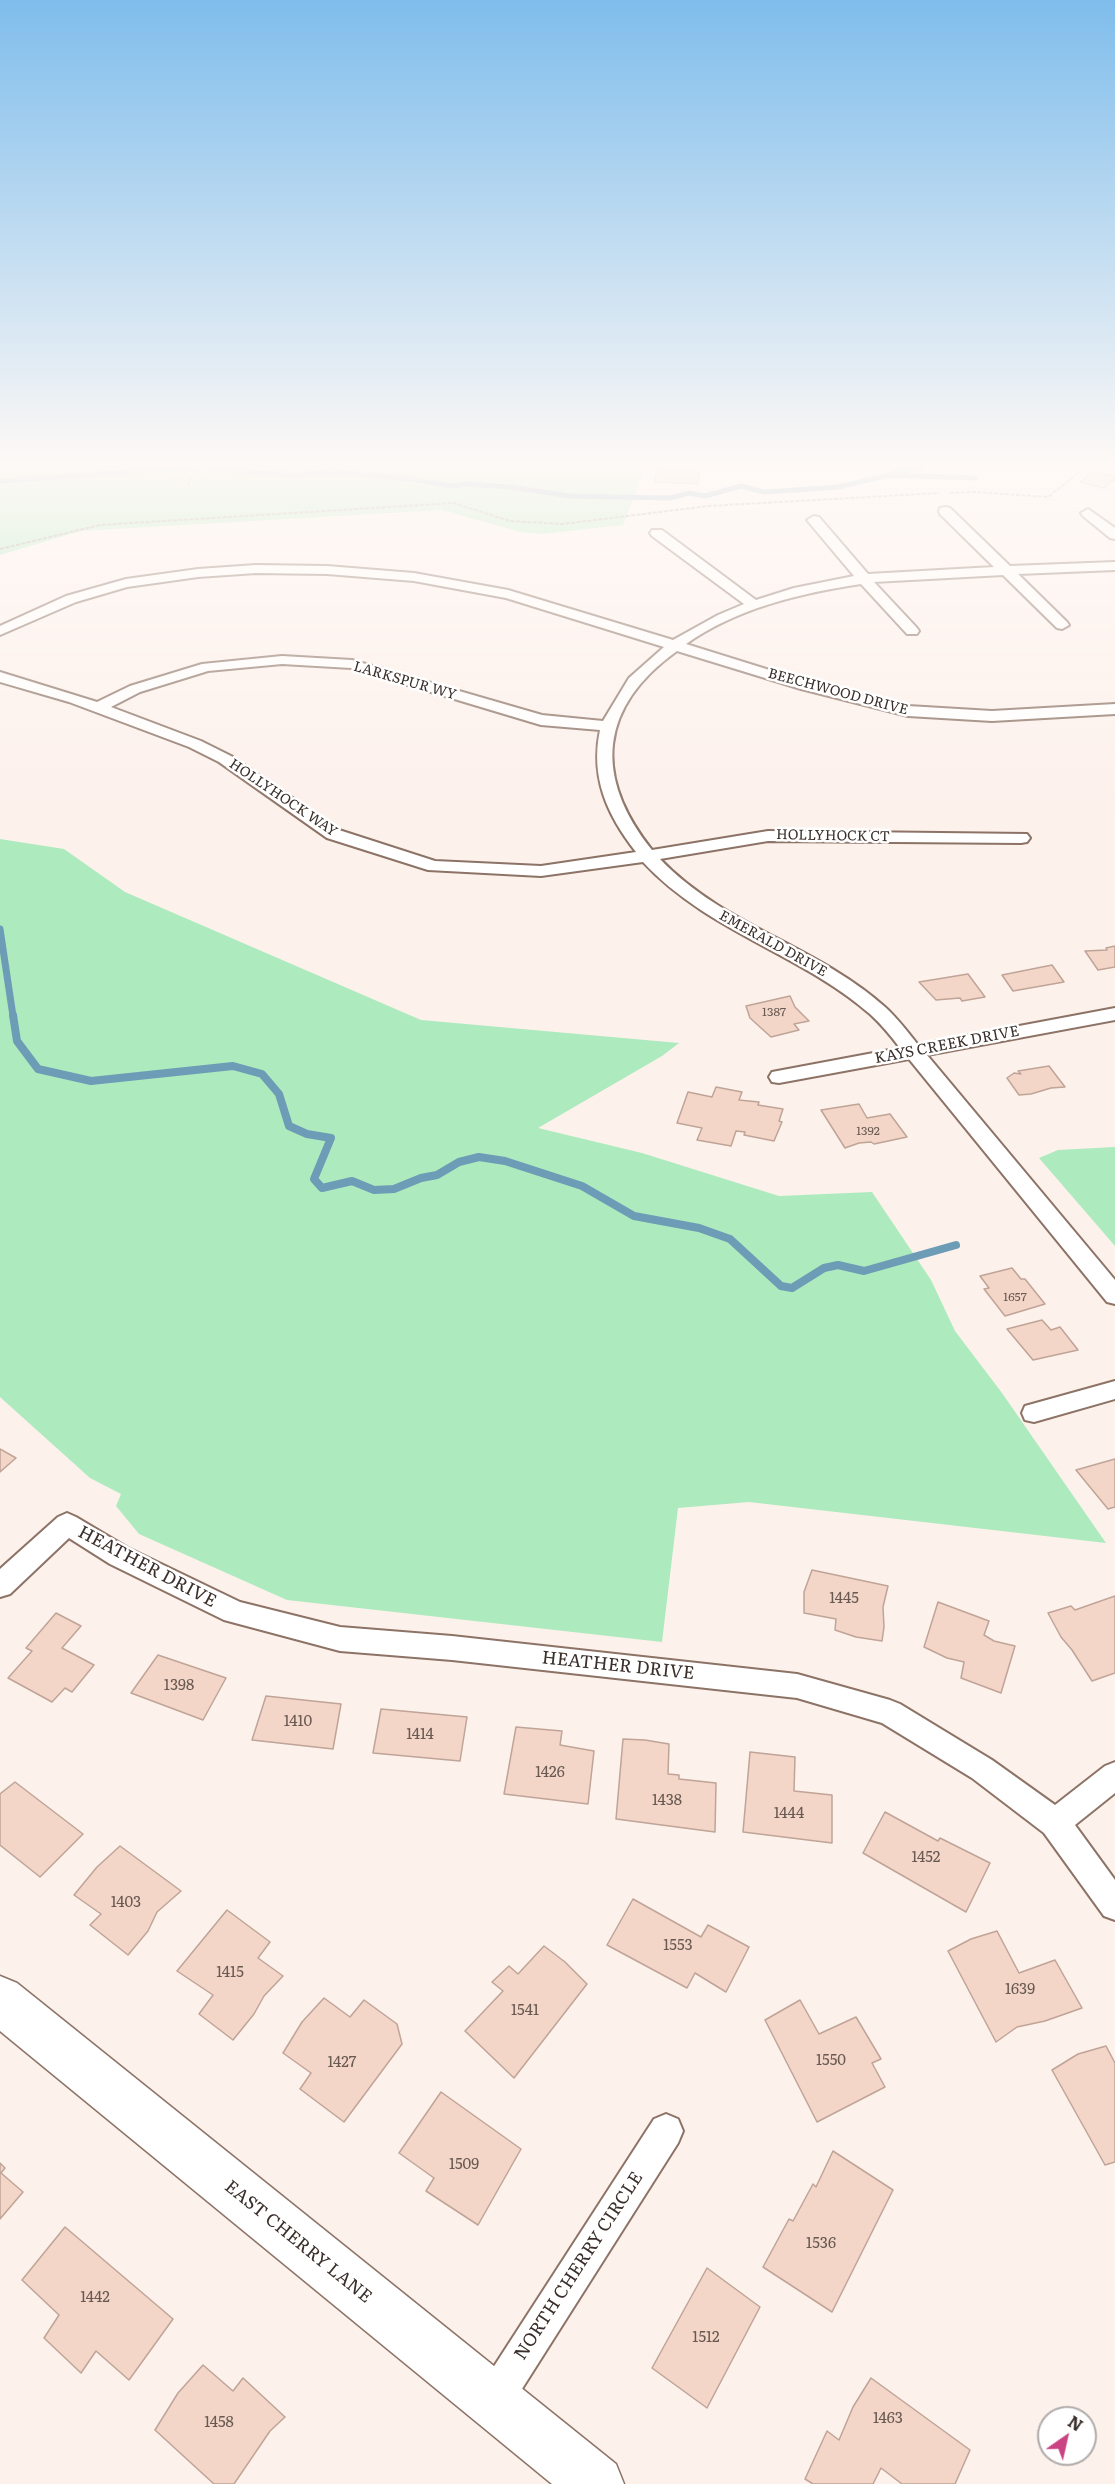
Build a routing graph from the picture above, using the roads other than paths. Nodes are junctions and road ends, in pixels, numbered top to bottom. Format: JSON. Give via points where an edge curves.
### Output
{"nodes":[{"id":1,"x":127,"y":583,"type":"edge"},
{"id":2,"x":447,"y":583,"type":"edge"},
{"id":3,"x":724,"y":583,"type":"edge"},
{"id":4,"x":843,"y":583,"type":"edge"},
{"id":5,"x":868,"y":583,"type":"edge"},
{"id":6,"x":1018,"y":583,"type":"edge"},
{"id":7,"x":754,"y":605,"type":"junction"},
{"id":8,"x":1062,"y":625,"type":"dead end"},
{"id":9,"x":0,"y":631,"type":"edge"},
{"id":10,"x":912,"y":632,"type":"dead end"},
{"id":11,"x":672,"y":646,"type":"junction"},
{"id":12,"x":0,"y":677,"type":"edge"},
{"id":13,"x":99,"y":708,"type":"junction"},
{"id":14,"x":1115,"y":709,"type":"edge"},
{"id":15,"x":608,"y":726,"type":"junction"},
{"id":16,"x":1021,"y":838,"type":"dead end"},
{"id":17,"x":646,"y":854,"type":"junction"},
{"id":18,"x":1115,"y":1014,"type":"edge"},
{"id":19,"x":912,"y":1052,"type":"junction"},
{"id":20,"x":779,"y":1077,"type":"dead end"},
{"id":21,"x":1115,"y":1296,"type":"edge"},
{"id":22,"x":1115,"y":1390,"type":"edge"},
{"id":23,"x":1034,"y":1413,"type":"dead end"},
{"id":24,"x":0,"y":1586,"type":"edge"},
{"id":25,"x":1115,"y":1775,"type":"edge"},
{"id":26,"x":1055,"y":1822,"type":"junction"},
{"id":27,"x":1115,"y":1905,"type":"edge"},
{"id":28,"x":0,"y":2000,"type":"edge"},
{"id":29,"x":666,"y":2131,"type":"dead end"},
{"id":30,"x":493,"y":2401,"type":"junction"},
{"id":31,"x":596,"y":2484,"type":"edge"}],
"edges":[{"from":1,"to":9,"type":"street","name":"BEECHWOOD DRIVE","via":[[72,599]]},
{"from":2,"to":11,"type":"street","name":"BEECHWOOD DRIVE","via":[[508,594]]},
{"from":3,"to":7,"type":"street"},
{"from":4,"to":7,"type":"street","name":"EMERALD DRIVE"},
{"from":5,"to":10,"type":"street"},
{"from":6,"to":8,"type":"street"},
{"from":7,"to":11,"type":"street","name":"EMERALD DRIVE","via":[[718,619]]},
{"from":11,"to":14,"type":"street","name":"BEECHWOOD DRIVE","via":[[908,711],[992,716]]},
{"from":11,"to":15,"type":"street","name":"EMERALD DRIVE","via":[[636,681]]},
{"from":12,"to":13,"type":"street","name":"HOLLYHOCK WAY"},
{"from":13,"to":15,"type":"street","name":"LARKSPUR WY","via":[[135,689],[207,667],[282,660],[352,664],[541,720]]},
{"from":13,"to":17,"type":"street","name":"HOLLYHOCK WAY","via":[[225,759],[333,834],[434,866],[541,871]]},
{"from":15,"to":17,"type":"street","name":"EMERALD DRIVE","via":[[603,772],[610,796]]},
{"from":16,"to":17,"type":"street","name":"HOLLYHOCK CT","via":[[768,836]]},
{"from":17,"to":19,"type":"street","name":"EMERALD DRIVE","via":[[699,901],[738,927],[825,972],[879,1012]]},
{"from":18,"to":19,"type":"street","name":"KAYS CREEK DRIVE"},
{"from":19,"to":20,"type":"street","name":"KAYS CREEK DRIVE"},
{"from":19,"to":21,"type":"street","name":"EMERALD DRIVE"},
{"from":22,"to":23,"type":"street"},
{"from":24,"to":26,"type":"street","name":"HEATHER DRIVE","via":[[67,1524],[119,1556],[234,1612],[340,1639],[797,1686],[890,1713],[982,1769]]},
{"from":25,"to":26,"type":"street"},
{"from":26,"to":27,"type":"street","name":"HEATHER DRIVE"},
{"from":28,"to":30,"type":"street","name":"EAST CHERRY LANE"},
{"from":29,"to":30,"type":"street","name":"NORTH CHERRY CIRCLE"},
{"from":30,"to":31,"type":"street","name":"EAST CHERRY LANE"}]}
